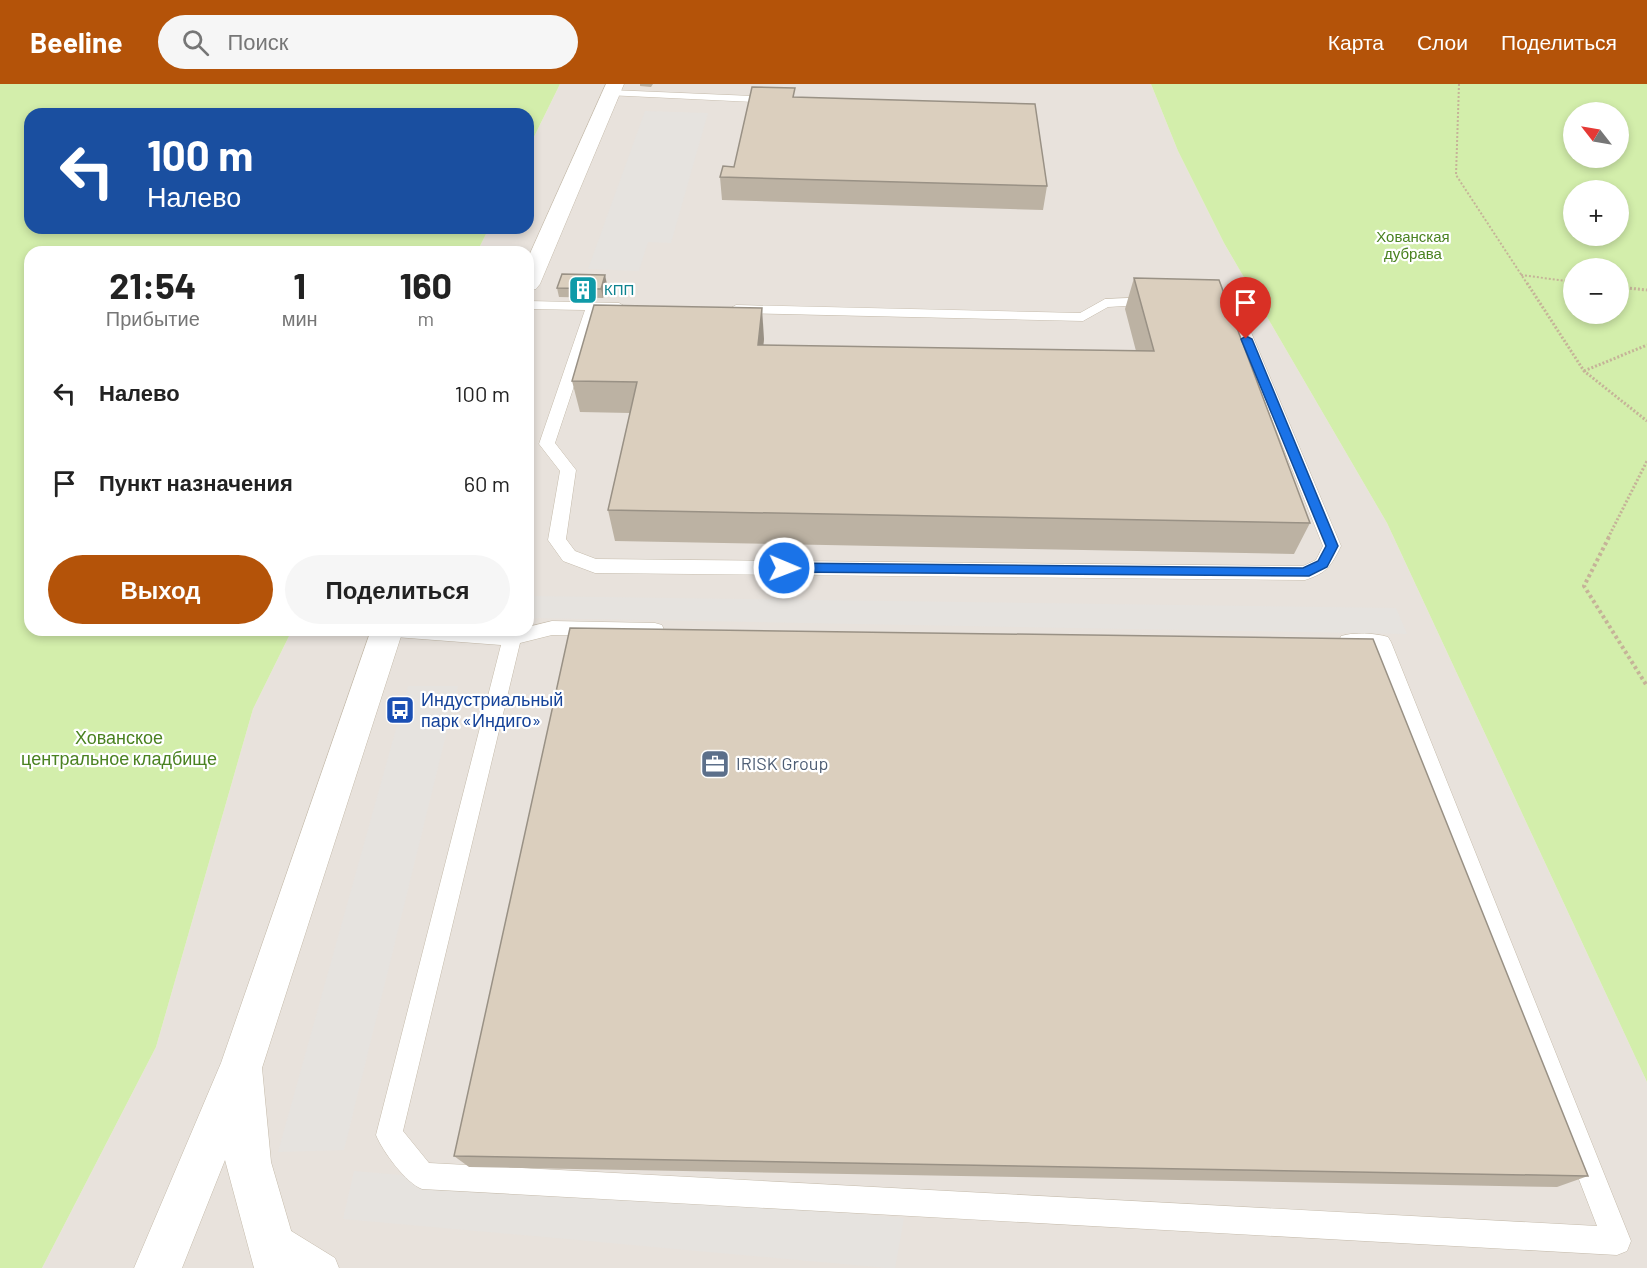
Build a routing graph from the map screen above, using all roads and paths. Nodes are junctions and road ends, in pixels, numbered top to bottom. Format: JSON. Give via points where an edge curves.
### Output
{"nodes":[{"id":1,"x":1459,"y":84,"type":"edge"},
{"id":2,"x":613,"y":89,"type":"edge"},
{"id":3,"x":786,"y":100,"type":"edge"},
{"id":4,"x":534,"y":270,"type":"edge"},
{"id":5,"x":1521,"y":275,"type":"junction"},
{"id":6,"x":1563,"y":281,"type":"edge"},
{"id":7,"x":1629,"y":289,"type":"edge"},
{"id":8,"x":1647,"y":291,"type":"edge"},
{"id":9,"x":1188,"y":300,"type":"edge"},
{"id":10,"x":1164,"y":301,"type":"edge"},
{"id":11,"x":534,"y":305,"type":"edge"},
{"id":12,"x":594,"y":306,"type":"junction"},
{"id":13,"x":630,"y":307,"type":"edge"},
{"id":14,"x":725,"y":309,"type":"edge"},
{"id":15,"x":1647,"y":345,"type":"edge"},
{"id":16,"x":1584,"y":371,"type":"junction"},
{"id":17,"x":1647,"y":421,"type":"edge"},
{"id":18,"x":1647,"y":461,"type":"edge"},
{"id":19,"x":682,"y":630,"type":"edge"},
{"id":20,"x":534,"y":632,"type":"edge"},
{"id":21,"x":385,"y":636,"type":"edge"},
{"id":22,"x":483,"y":636,"type":"edge"},
{"id":23,"x":520,"y":636,"type":"edge"},
{"id":24,"x":512,"y":638,"type":"junction"},
{"id":25,"x":1321,"y":641,"type":"edge"},
{"id":26,"x":1647,"y":686,"type":"edge"},
{"id":27,"x":242,"y":1065,"type":"junction"},
{"id":28,"x":273,"y":1249,"type":"edge"},
{"id":29,"x":158,"y":1268,"type":"edge"},
{"id":30,"x":326,"y":1268,"type":"edge"}],
"edges":[{"from":1,"to":5,"type":"path","via":[[1456,175]]},
{"from":2,"to":3,"type":"lane"},
{"from":2,"to":4,"type":"street"},
{"from":5,"to":6,"type":"path"},
{"from":5,"to":16,"type":"path"},
{"from":7,"to":8,"type":"path"},
{"from":9,"to":12,"type":"lane","via":[[1226,306],[1238,318],[1332,546],[1323,564],[1305,573],[595,566],[569,556],[557,540],[568,471],[547,444]]},
{"from":10,"to":14,"type":"lane","via":[[1105,303],[1083,317]]},
{"from":11,"to":12,"type":"lane"},
{"from":12,"to":13,"type":"lane"},
{"from":15,"to":16,"type":"path"},
{"from":16,"to":17,"type":"path"},
{"from":18,"to":26,"type":"path","via":[[1584,586]]},
{"from":19,"to":20,"type":"lane","via":[[552,628]]},
{"from":21,"to":27,"type":"street"},
{"from":22,"to":24,"type":"lane"},
{"from":23,"to":24,"type":"lane"},
{"from":24,"to":25,"type":"lane","via":[[388,1135],[422,1176],[1617,1241],[1381,642]]},
{"from":27,"to":28,"type":"street","via":[[248,1162]]},
{"from":27,"to":29,"type":"street"},
{"from":28,"to":30,"type":"lane"}]}
